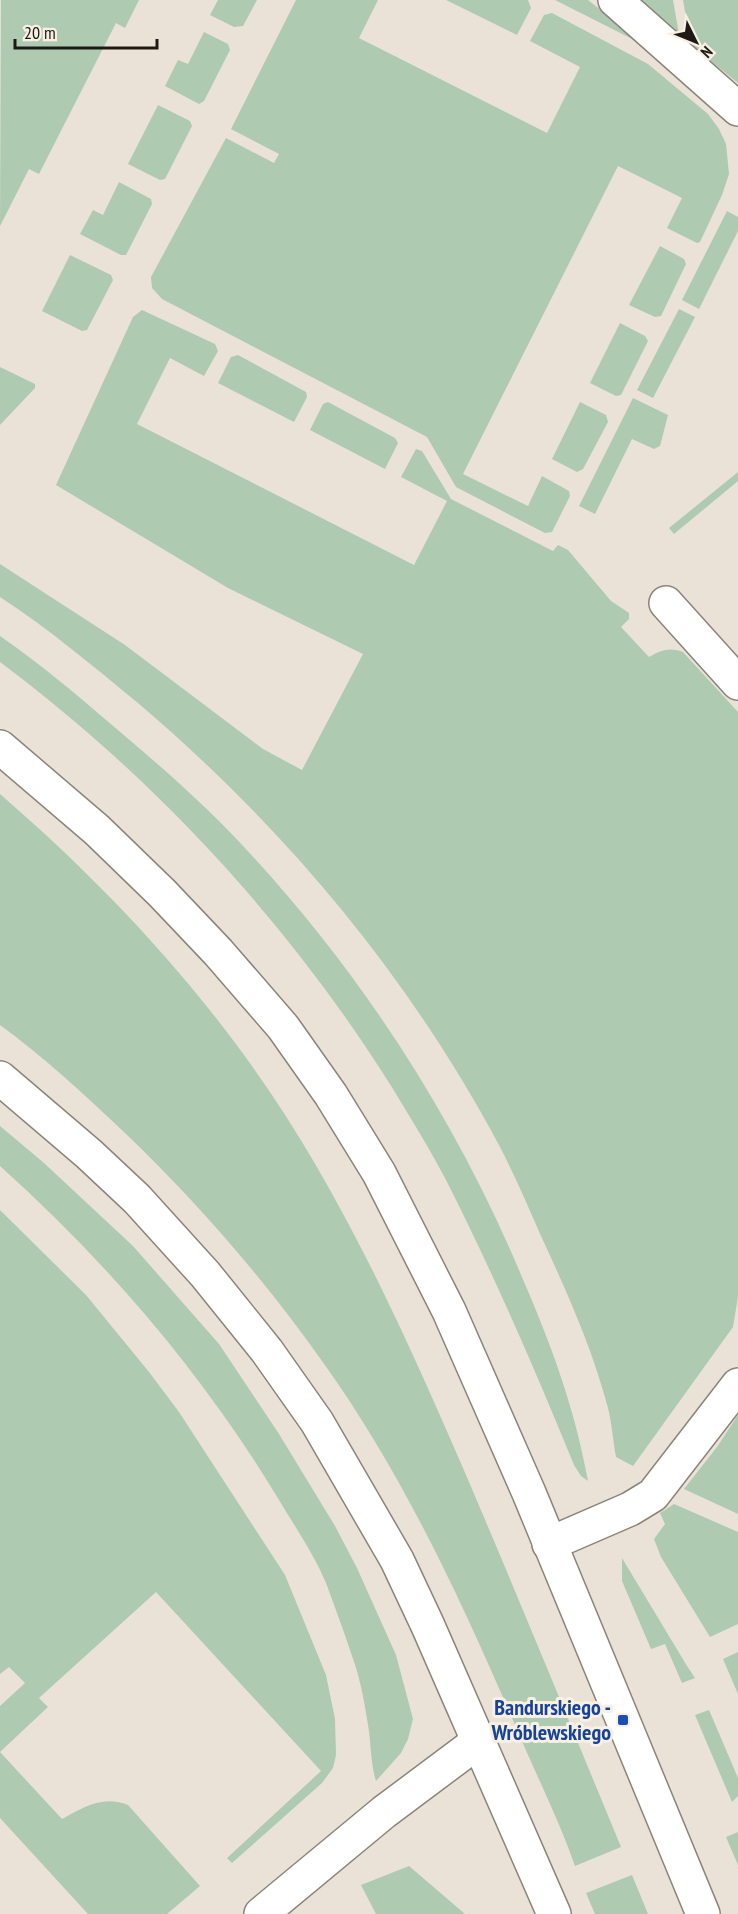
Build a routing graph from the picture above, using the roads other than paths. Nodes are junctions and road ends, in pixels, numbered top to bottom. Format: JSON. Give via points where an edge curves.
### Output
{"nodes":[{"id":1,"x":615,"y":0,"type":"edge"},
{"id":2,"x":738,"y":109,"type":"edge"},
{"id":3,"x":666,"y":603,"type":"dead end"},
{"id":4,"x":738,"y":683,"type":"edge"},
{"id":5,"x":0,"y":747,"type":"edge"},
{"id":6,"x":0,"y":1078,"type":"edge"},
{"id":7,"x":738,"y":1385,"type":"edge"},
{"id":8,"x":549,"y":1544,"type":"junction"},
{"id":9,"x":479,"y":1741,"type":"junction"},
{"id":10,"x":261,"y":1914,"type":"edge"},
{"id":11,"x":554,"y":1914,"type":"edge"},
{"id":12,"x":703,"y":1914,"type":"edge"}],
"edges":[{"from":1,"to":2,"type":"main road"},
{"from":3,"to":4,"type":"main road"},
{"from":5,"to":8,"type":"main road","via":[[97,830],[178,910],[283,1027],[332,1095],[379,1173],[449,1311]]},
{"from":6,"to":9,"type":"main road","via":[[137,1200],[205,1274],[267,1351],[317,1422],[397,1560]]},
{"from":7,"to":8,"type":"main road","via":[[653,1495]]},
{"from":8,"to":12,"type":"main road"},
{"from":9,"to":10,"type":"main road","via":[[384,1812]]},
{"from":9,"to":11,"type":"main road"}]}
